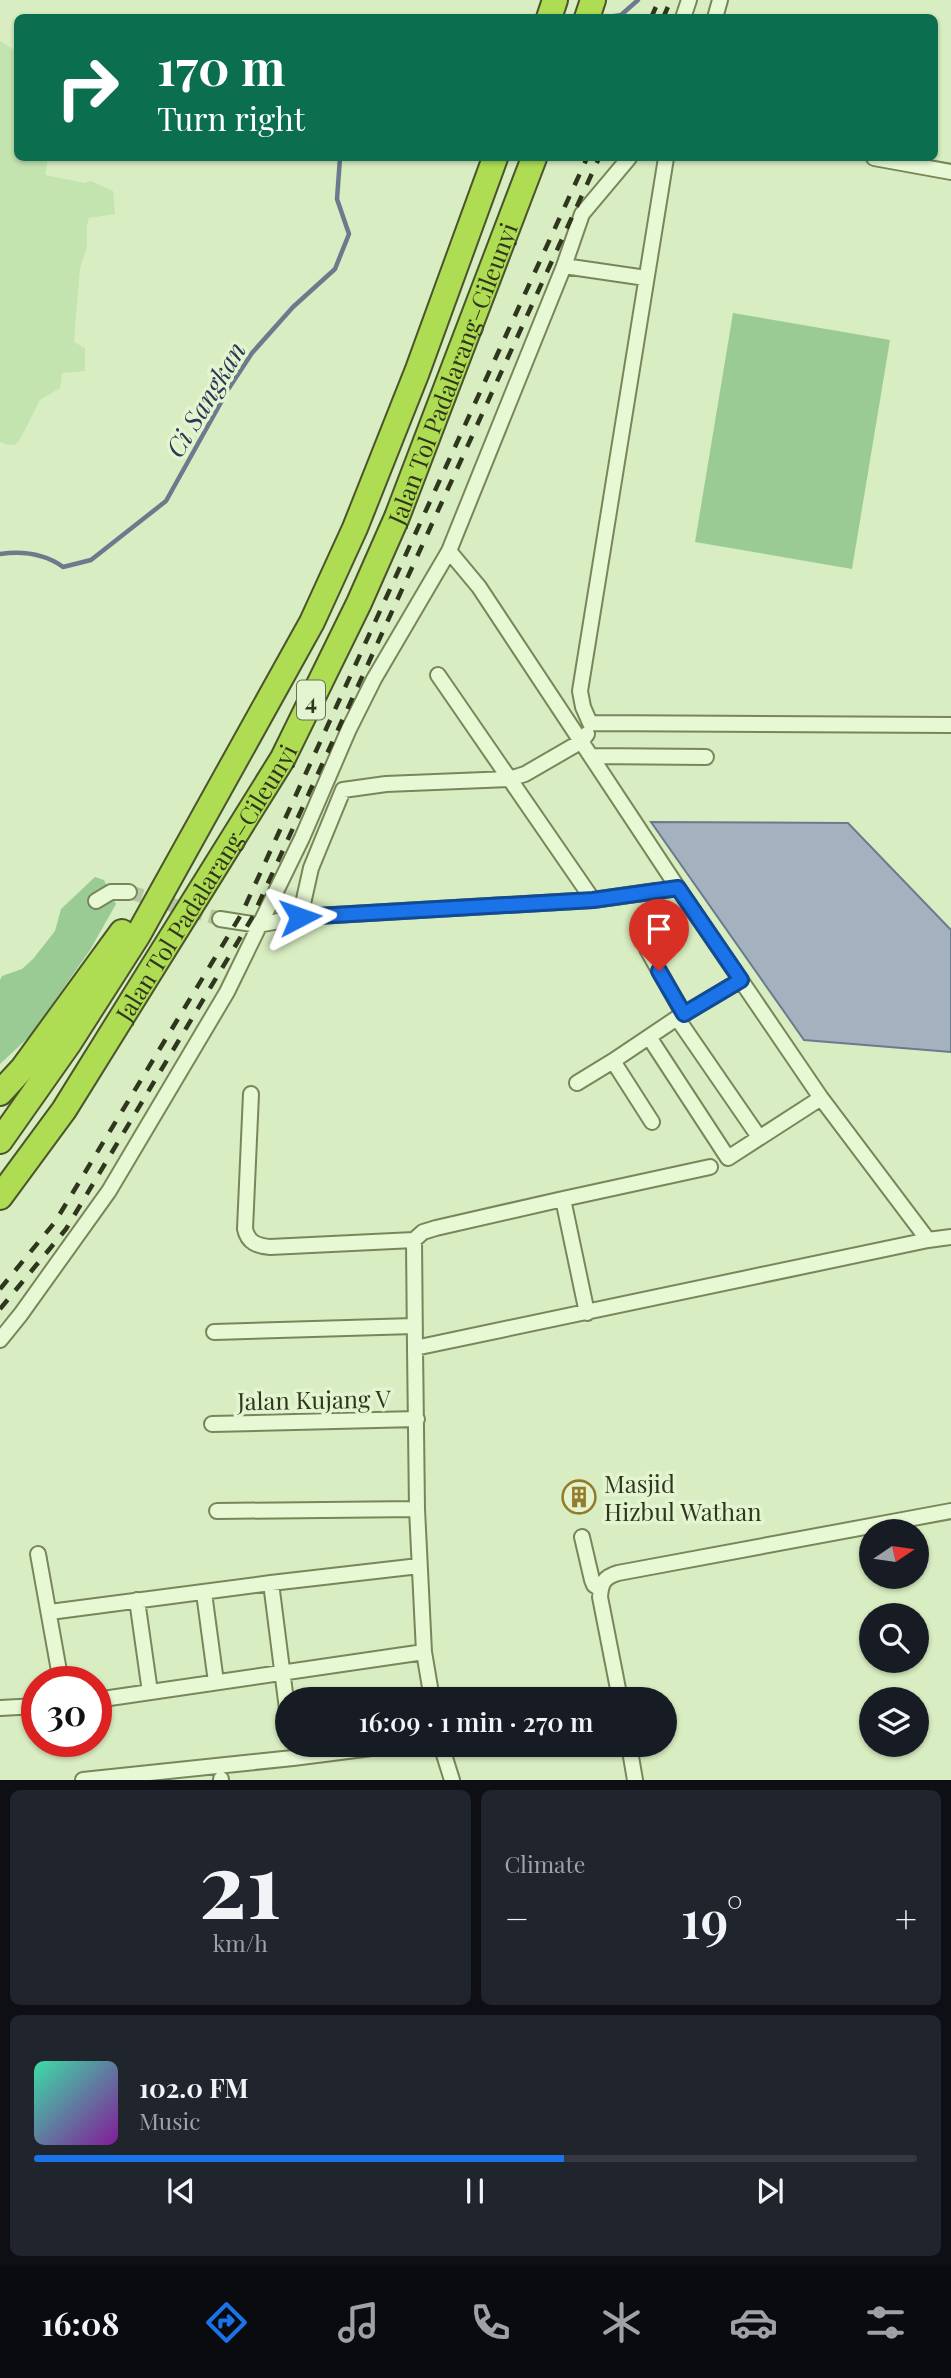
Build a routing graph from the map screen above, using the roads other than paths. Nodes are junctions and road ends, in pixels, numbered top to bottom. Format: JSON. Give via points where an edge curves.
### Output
{"nodes":[{"id":1,"x":494,"y":161,"type":"edge"},
{"id":2,"x":533,"y":161,"type":"edge"},
{"id":3,"x":617,"y":161,"type":"edge"},
{"id":4,"x":626,"y":161,"type":"edge"},
{"id":5,"x":666,"y":161,"type":"edge"},
{"id":6,"x":890,"y":161,"type":"edge"},
{"id":7,"x":951,"y":172,"type":"edge"},
{"id":8,"x":612,"y":177,"type":"junction"},
{"id":9,"x":564,"y":266,"type":"junction"},
{"id":10,"x":646,"y":278,"type":"junction"},
{"id":11,"x":449,"y":551,"type":"junction"},
{"id":12,"x":438,"y":675,"type":"dead end"},
{"id":13,"x":590,"y":723,"type":"junction"},
{"id":14,"x":951,"y":725,"type":"edge"},
{"id":15,"x":582,"y":741,"type":"junction"},
{"id":16,"x":592,"y":756,"type":"junction"},
{"id":17,"x":706,"y":757,"type":"dead end"},
{"id":18,"x":509,"y":779,"type":"junction"},
{"id":19,"x":197,"y":828,"type":"junction"},
{"id":20,"x":678,"y":888,"type":"junction"},
{"id":21,"x":129,"y":892,"type":"tunnel mouth"},
{"id":22,"x":593,"y":900,"type":"junction"},
{"id":23,"x":96,"y":901,"type":"dead end"},
{"id":24,"x":300,"y":917,"type":"junction"},
{"id":25,"x":220,"y":919,"type":"tunnel mouth"},
{"id":26,"x":258,"y":925,"type":"junction"},
{"id":27,"x":647,"y":949,"type":"dead end"},
{"id":28,"x":741,"y":980,"type":"junction"},
{"id":29,"x":680,"y":1016,"type":"junction"},
{"id":30,"x":649,"y":1037,"type":"junction"},
{"id":31,"x":613,"y":1061,"type":"junction"},
{"id":32,"x":578,"y":1083,"type":"dead end"},
{"id":33,"x":0,"y":1093,"type":"edge"},
{"id":34,"x":251,"y":1094,"type":"dead end"},
{"id":35,"x":821,"y":1098,"type":"junction"},
{"id":36,"x":652,"y":1122,"type":"dead end"},
{"id":37,"x":759,"y":1138,"type":"junction"},
{"id":38,"x":0,"y":1141,"type":"edge"},
{"id":39,"x":710,"y":1167,"type":"dead end"},
{"id":40,"x":0,"y":1197,"type":"edge"},
{"id":41,"x":563,"y":1199,"type":"junction"},
{"id":42,"x":951,"y":1237,"type":"edge"},
{"id":43,"x":414,"y":1240,"type":"junction"},
{"id":44,"x":928,"y":1240,"type":"junction"},
{"id":45,"x":586,"y":1313,"type":"junction"},
{"id":46,"x":414,"y":1326,"type":"junction"},
{"id":47,"x":214,"y":1332,"type":"dead end"},
{"id":48,"x":0,"y":1340,"type":"edge"},
{"id":49,"x":415,"y":1348,"type":"junction"},
{"id":50,"x":417,"y":1419,"type":"junction"},
{"id":51,"x":212,"y":1424,"type":"dead end"},
{"id":52,"x":417,"y":1509,"type":"junction"},
{"id":53,"x":217,"y":1511,"type":"dead end"},
{"id":54,"x":951,"y":1511,"type":"edge"},
{"id":55,"x":582,"y":1537,"type":"dead end"},
{"id":56,"x":37,"y":1554,"type":"dead end"},
{"id":57,"x":419,"y":1566,"type":"junction"},
{"id":58,"x":271,"y":1583,"type":"junction"},
{"id":59,"x":600,"y":1589,"type":"junction"},
{"id":60,"x":204,"y":1593,"type":"junction"},
{"id":61,"x":137,"y":1600,"type":"junction"},
{"id":62,"x":50,"y":1612,"type":"junction"},
{"id":63,"x":425,"y":1652,"type":"junction"},
{"id":64,"x":58,"y":1666,"type":"edge"},
{"id":65,"x":282,"y":1672,"type":"junction"},
{"id":66,"x":216,"y":1682,"type":"junction"},
{"id":67,"x":284,"y":1687,"type":"edge"},
{"id":68,"x":430,"y":1687,"type":"edge"},
{"id":69,"x":618,"y":1687,"type":"edge"},
{"id":70,"x":150,"y":1692,"type":"junction"},
{"id":71,"x":112,"y":1698,"type":"edge"},
{"id":72,"x":21,"y":1707,"type":"edge"},
{"id":73,"x":0,"y":1708,"type":"edge"},
{"id":74,"x":275,"y":1753,"type":"edge"},
{"id":75,"x":445,"y":1757,"type":"edge"},
{"id":76,"x":631,"y":1757,"type":"edge"},
{"id":77,"x":83,"y":1780,"type":"edge"},
{"id":78,"x":452,"y":1780,"type":"edge"},
{"id":79,"x":635,"y":1780,"type":"edge"}],
"edges":[{"from":1,"to":19,"type":"highway","name":"Jalan Tol Padalarang–Cileunyi","number":"4","via":[[355,528],[313,622]]},
{"from":2,"to":40,"type":"highway","name":"Jalan Tol Padalarang–Cileunyi","number":"4","via":[[397,517],[283,758],[64,1110]]},
{"from":3,"to":8,"type":"street"},
{"from":4,"to":8,"type":"street"},
{"from":5,"to":10,"type":"street"},
{"from":6,"to":7,"type":"street"},
{"from":8,"to":9,"type":"street","via":[[582,214]]},
{"from":9,"to":10,"type":"street"},
{"from":9,"to":11,"type":"street"},
{"from":10,"to":13,"type":"street","via":[[580,691]]},
{"from":11,"to":15,"type":"street","via":[[479,587]]},
{"from":11,"to":26,"type":"street","via":[[374,679]]},
{"from":12,"to":18,"type":"street"},
{"from":13,"to":14,"type":"street"},
{"from":13,"to":15,"type":"street"},
{"from":15,"to":16,"type":"street"},
{"from":15,"to":18,"type":"street"},
{"from":16,"to":17,"type":"street"},
{"from":16,"to":20,"type":"street"},
{"from":18,"to":22,"type":"street"},
{"from":18,"to":24,"type":"street","via":[[343,790],[311,868]]},
{"from":19,"to":33,"type":"highway","via":[[23,1068]]},
{"from":19,"to":38,"type":"highway","name":"Jalan Tol Padalarang–Cileunyi","number":"4","via":[[138,935]]},
{"from":20,"to":22,"type":"street"},
{"from":20,"to":28,"type":"street"},
{"from":21,"to":23,"type":"street","via":[[111,892]]},
{"from":22,"to":24,"type":"street"},
{"from":24,"to":26,"type":"street"},
{"from":25,"to":26,"type":"street"},
{"from":26,"to":48,"type":"street","via":[[226,992],[108,1191]]},
{"from":27,"to":29,"type":"street"},
{"from":28,"to":29,"type":"street"},
{"from":28,"to":35,"type":"street"},
{"from":29,"to":30,"type":"street"},
{"from":29,"to":37,"type":"street"},
{"from":30,"to":31,"type":"street"},
{"from":30,"to":37,"type":"street","via":[[728,1158]]},
{"from":31,"to":32,"type":"street"},
{"from":31,"to":36,"type":"street"},
{"from":34,"to":43,"type":"street","via":[[245,1229],[251,1241],[270,1247]]},
{"from":35,"to":37,"type":"street"},
{"from":35,"to":44,"type":"street"},
{"from":39,"to":41,"type":"street"},
{"from":41,"to":43,"type":"street","via":[[436,1228]]},
{"from":41,"to":45,"type":"street"},
{"from":42,"to":44,"type":"street"},
{"from":43,"to":46,"type":"street"},
{"from":44,"to":45,"type":"street"},
{"from":45,"to":49,"type":"street"},
{"from":46,"to":47,"type":"street"},
{"from":46,"to":49,"type":"street"},
{"from":49,"to":50,"type":"street"},
{"from":50,"to":51,"type":"street","name":"Jalan Kujang V"},
{"from":50,"to":52,"type":"street"},
{"from":52,"to":53,"type":"street"},
{"from":52,"to":57,"type":"street"},
{"from":54,"to":59,"type":"street","via":[[618,1573],[604,1579]]},
{"from":55,"to":59,"type":"street","via":[[592,1580]]},
{"from":56,"to":62,"type":"street"},
{"from":57,"to":58,"type":"street"},
{"from":57,"to":63,"type":"street"},
{"from":58,"to":60,"type":"street"},
{"from":58,"to":65,"type":"street"},
{"from":59,"to":69,"type":"street"},
{"from":60,"to":61,"type":"street"},
{"from":60,"to":66,"type":"street"},
{"from":61,"to":62,"type":"street"},
{"from":61,"to":70,"type":"street"},
{"from":62,"to":64,"type":"street"},
{"from":63,"to":65,"type":"street"},
{"from":63,"to":68,"type":"street"},
{"from":65,"to":66,"type":"street"},
{"from":65,"to":67,"type":"street"},
{"from":66,"to":70,"type":"street"},
{"from":70,"to":71,"type":"street"},
{"from":72,"to":73,"type":"street"},
{"from":74,"to":77,"type":"street"},
{"from":75,"to":78,"type":"street"},
{"from":76,"to":79,"type":"street"}]}
